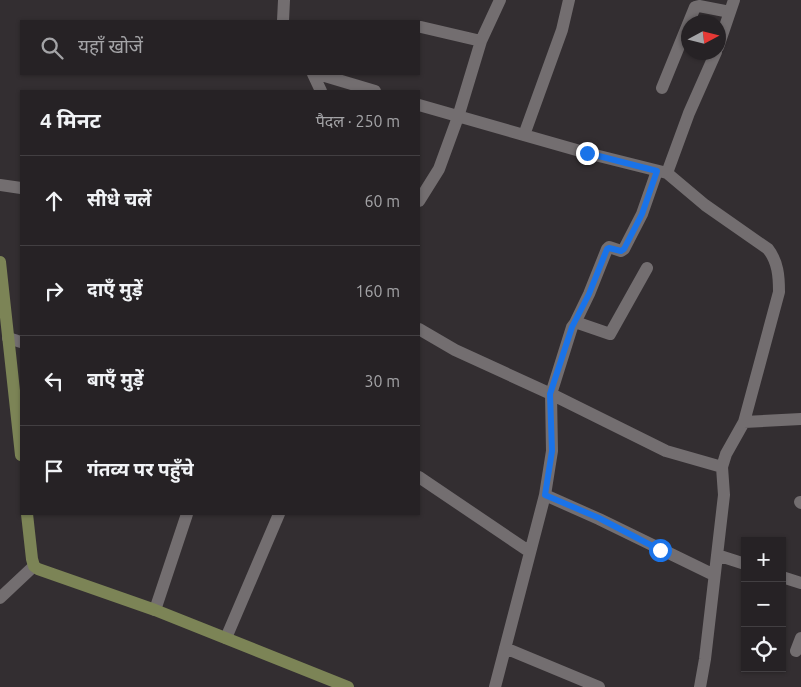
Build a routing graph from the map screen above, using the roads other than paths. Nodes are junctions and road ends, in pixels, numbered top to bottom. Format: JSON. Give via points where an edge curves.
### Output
{"nodes":[{"id":1,"x":284,"y":0,"type":"edge"},
{"id":2,"x":500,"y":0,"type":"edge"},
{"id":3,"x":569,"y":0,"type":"edge"},
{"id":4,"x":732,"y":6,"type":"edge"},
{"id":5,"x":283,"y":20,"type":"edge"},
{"id":6,"x":726,"y":24,"type":"edge"},
{"id":7,"x":421,"y":27,"type":"dead end"},
{"id":8,"x":481,"y":42,"type":"junction"},
{"id":9,"x":712,"y":60,"type":"edge"},
{"id":10,"x":313,"y":75,"type":"edge"},
{"id":11,"x":321,"y":75,"type":"edge"},
{"id":12,"x":662,"y":88,"type":"dead end"},
{"id":13,"x":321,"y":90,"type":"edge"},
{"id":14,"x":372,"y":90,"type":"edge"},
{"id":15,"x":420,"y":105,"type":"edge"},
{"id":16,"x":458,"y":117,"type":"junction"},
{"id":17,"x":524,"y":135,"type":"junction"},
{"id":18,"x":662,"y":172,"type":"junction"},
{"id":19,"x":0,"y":185,"type":"edge"},
{"id":20,"x":20,"y":188,"type":"edge"},
{"id":21,"x":420,"y":199,"type":"edge"},
{"id":22,"x":0,"y":262,"type":"edge"},
{"id":23,"x":648,"y":268,"type":"dead end"},
{"id":24,"x":575,"y":323,"type":"junction"},
{"id":25,"x":420,"y":330,"type":"edge"},
{"id":26,"x":8,"y":338,"type":"junction"},
{"id":27,"x":20,"y":342,"type":"edge"},
{"id":28,"x":17,"y":378,"type":"edge"},
{"id":29,"x":550,"y":394,"type":"junction"},
{"id":30,"x":801,"y":419,"type":"edge"},
{"id":31,"x":744,"y":422,"type":"junction"},
{"id":32,"x":20,"y":436,"type":"edge"},
{"id":33,"x":722,"y":466,"type":"junction"},
{"id":34,"x":420,"y":478,"type":"edge"},
{"id":35,"x":545,"y":495,"type":"junction"},
{"id":36,"x":27,"y":515,"type":"edge"},
{"id":37,"x":187,"y":515,"type":"edge"},
{"id":38,"x":279,"y":515,"type":"edge"},
{"id":39,"x":530,"y":552,"type":"junction"},
{"id":40,"x":717,"y":555,"type":"junction"},
{"id":41,"x":741,"y":563,"type":"edge"},
{"id":42,"x":34,"y":566,"type":"junction"},
{"id":43,"x":714,"y":575,"type":"junction"},
{"id":44,"x":786,"y":578,"type":"edge"},
{"id":45,"x":801,"y":583,"type":"edge"},
{"id":46,"x":0,"y":598,"type":"edge"},
{"id":47,"x":155,"y":610,"type":"junction"},
{"id":48,"x":226,"y":638,"type":"junction"},
{"id":49,"x":801,"y":638,"type":"edge"},
{"id":50,"x":505,"y":648,"type":"junction"},
{"id":51,"x":796,"y":651,"type":"dead end"},
{"id":52,"x":348,"y":687,"type":"edge"},
{"id":53,"x":496,"y":687,"type":"edge"},
{"id":54,"x":599,"y":687,"type":"edge"},
{"id":55,"x":700,"y":687,"type":"edge"}],
"edges":[{"from":1,"to":5,"type":"street"},
{"from":2,"to":8,"type":"street"},
{"from":3,"to":17,"type":"street","via":[[562,30]]},
{"from":4,"to":6,"type":"street"},
{"from":4,"to":12,"type":"street","via":[[695,7]]},
{"from":7,"to":8,"type":"street"},
{"from":8,"to":16,"type":"street"},
{"from":9,"to":18,"type":"street"},
{"from":10,"to":13,"type":"street"},
{"from":11,"to":14,"type":"street"},
{"from":15,"to":16,"type":"street"},
{"from":16,"to":17,"type":"street"},
{"from":16,"to":21,"type":"street","via":[[438,169]]},
{"from":17,"to":18,"type":"street"},
{"from":18,"to":24,"type":"street","via":[[624,249],[607,249]]},
{"from":18,"to":31,"type":"street","via":[[768,249],[774,257],[779,292]]},
{"from":19,"to":20,"type":"street"},
{"from":22,"to":26,"type":"street"},
{"from":23,"to":24,"type":"street","via":[[610,334]]},
{"from":24,"to":29,"type":"street"},
{"from":25,"to":29,"type":"street","via":[[455,350]]},
{"from":26,"to":27,"type":"street"},
{"from":26,"to":28,"type":"street"},
{"from":28,"to":32,"type":"street"},
{"from":29,"to":33,"type":"street","via":[[666,451]]},
{"from":29,"to":35,"type":"street","via":[[552,451]]},
{"from":30,"to":31,"type":"street"},
{"from":31,"to":33,"type":"street"},
{"from":33,"to":40,"type":"street","via":[[724,495]]},
{"from":34,"to":39,"type":"street"},
{"from":35,"to":39,"type":"street"},
{"from":35,"to":43,"type":"street"},
{"from":36,"to":42,"type":"street"},
{"from":37,"to":47,"type":"street"},
{"from":38,"to":48,"type":"street"},
{"from":39,"to":50,"type":"street"},
{"from":40,"to":41,"type":"street"},
{"from":40,"to":43,"type":"street"},
{"from":42,"to":46,"type":"street"},
{"from":42,"to":47,"type":"street"},
{"from":43,"to":55,"type":"street"},
{"from":44,"to":45,"type":"street"},
{"from":47,"to":48,"type":"street"},
{"from":48,"to":52,"type":"street"},
{"from":49,"to":51,"type":"street"},
{"from":50,"to":53,"type":"street"},
{"from":50,"to":54,"type":"street"}]}
